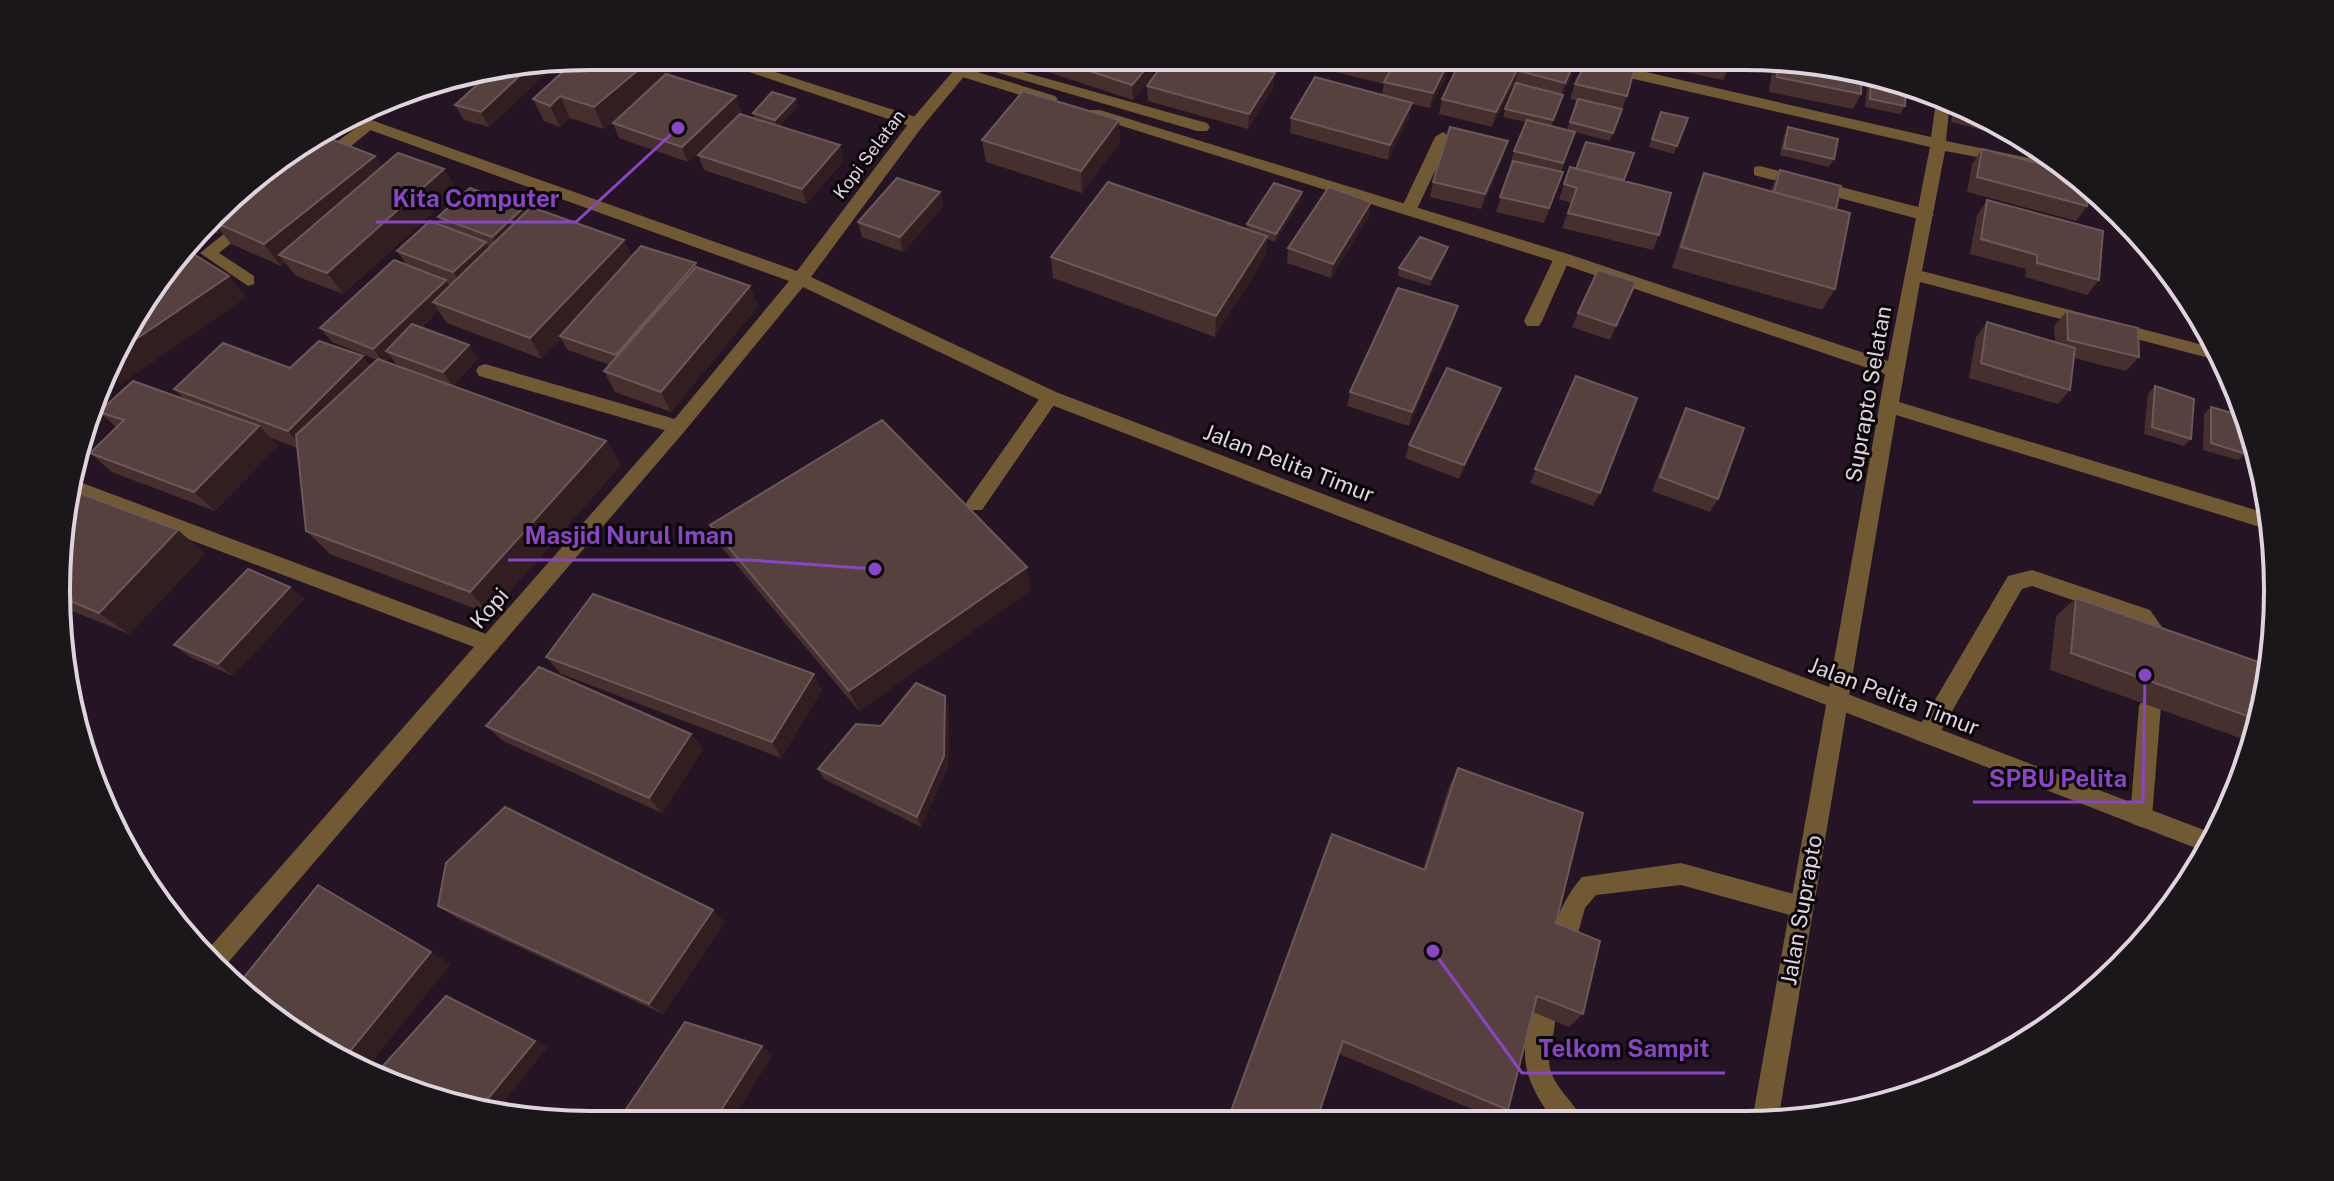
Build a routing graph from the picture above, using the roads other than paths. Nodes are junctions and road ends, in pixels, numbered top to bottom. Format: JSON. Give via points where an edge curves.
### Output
{"nodes":[{"id":1,"x":752,"y":70,"type":"edge"},
{"id":2,"x":962,"y":70,"type":"edge"},
{"id":3,"x":989,"y":70,"type":"edge"},
{"id":4,"x":994,"y":70,"type":"edge"},
{"id":5,"x":1616,"y":70,"type":"edge"},
{"id":6,"x":1942,"y":110,"type":"edge"},
{"id":7,"x":362,"y":123,"type":"edge"},
{"id":8,"x":917,"y":123,"type":"junction"},
{"id":9,"x":355,"y":126,"type":"edge"},
{"id":10,"x":1202,"y":127,"type":"dead end"},
{"id":11,"x":1443,"y":137,"type":"edge"},
{"id":12,"x":1938,"y":144,"type":"junction"},
{"id":13,"x":2043,"y":166,"type":"edge"},
{"id":14,"x":1760,"y":171,"type":"dead end"},
{"id":15,"x":306,"y":174,"type":"edge"},
{"id":16,"x":1409,"y":209,"type":"junction"},
{"id":17,"x":257,"y":214,"type":"edge"},
{"id":18,"x":1926,"y":215,"type":"junction"},
{"id":19,"x":1562,"y":258,"type":"junction"},
{"id":20,"x":1915,"y":275,"type":"junction"},
{"id":21,"x":800,"y":279,"type":"junction"},
{"id":22,"x":248,"y":280,"type":"dead end"},
{"id":23,"x":1533,"y":321,"type":"dead end"},
{"id":24,"x":2206,"y":352,"type":"edge"},
{"id":25,"x":1895,"y":370,"type":"junction"},
{"id":26,"x":485,"y":371,"type":"dead end"},
{"id":27,"x":1050,"y":397,"type":"junction"},
{"id":28,"x":1889,"y":406,"type":"junction"},
{"id":29,"x":678,"y":427,"type":"junction"},
{"id":30,"x":80,"y":490,"type":"edge"},
{"id":31,"x":975,"y":505,"type":"dead end"},
{"id":32,"x":2259,"y":519,"type":"edge"},
{"id":33,"x":490,"y":644,"type":"junction"},
{"id":34,"x":2153,"y":650,"type":"edge"},
{"id":35,"x":1838,"y":699,"type":"junction"},
{"id":36,"x":2150,"y":706,"type":"edge"},
{"id":37,"x":1927,"y":734,"type":"junction"},
{"id":38,"x":2141,"y":817,"type":"junction"},
{"id":39,"x":2200,"y":839,"type":"edge"},
{"id":40,"x":1801,"y":907,"type":"junction"},
{"id":41,"x":1564,"y":947,"type":"edge"},
{"id":42,"x":219,"y":955,"type":"edge"},
{"id":43,"x":1544,"y":1017,"type":"edge"},
{"id":44,"x":1767,"y":1110,"type":"edge"},
{"id":45,"x":1562,"y":1111,"type":"edge"}],
"edges":[{"from":1,"to":8,"type":"street"},
{"from":2,"to":8,"type":"street","name":"Kopi Selatan"},
{"from":3,"to":16,"type":"street"},
{"from":4,"to":10,"type":"street"},
{"from":5,"to":12,"type":"street"},
{"from":6,"to":12,"type":"street","name":"Suprapto Selatan"},
{"from":7,"to":21,"type":"street","name":"Jalan Pelita Timur"},
{"from":8,"to":21,"type":"street","name":"Kopi Selatan"},
{"from":9,"to":15,"type":"street"},
{"from":11,"to":16,"type":"street"},
{"from":12,"to":13,"type":"street"},
{"from":12,"to":18,"type":"street","name":"Suprapto Selatan"},
{"from":14,"to":18,"type":"street"},
{"from":16,"to":19,"type":"street"},
{"from":17,"to":22,"type":"street","via":[[208,253]]},
{"from":18,"to":20,"type":"street","name":"Suprapto Selatan"},
{"from":19,"to":23,"type":"street"},
{"from":19,"to":25,"type":"street"},
{"from":20,"to":24,"type":"street"},
{"from":20,"to":25,"type":"street","name":"Suprapto Selatan"},
{"from":21,"to":27,"type":"street","name":"Jalan Pelita Timur"},
{"from":21,"to":29,"type":"street","name":"Kopi"},
{"from":25,"to":28,"type":"street","name":"Suprapto Selatan"},
{"from":26,"to":29,"type":"street"},
{"from":27,"to":31,"type":"street"},
{"from":27,"to":35,"type":"street","name":"Jalan Pelita Timur"},
{"from":28,"to":32,"type":"street"},
{"from":28,"to":35,"type":"street","name":"Suprapto Selatan"},
{"from":29,"to":33,"type":"street","name":"Kopi"},
{"from":30,"to":33,"type":"street"},
{"from":33,"to":42,"type":"street","name":"Kopi"},
{"from":34,"to":37,"type":"street","via":[[2154,630],[2143,616],[2032,578],[2015,582]]},
{"from":35,"to":37,"type":"street","name":"Jalan Pelita Timur"},
{"from":35,"to":40,"type":"street","name":"Jalan Suprapto"},
{"from":36,"to":38,"type":"street"},
{"from":37,"to":38,"type":"street","name":"Jalan Pelita Timur"},
{"from":38,"to":39,"type":"street","name":"Jalan Pelita Timur"},
{"from":40,"to":41,"type":"street","via":[[1681,874],[1590,885],[1575,902]]},
{"from":40,"to":44,"type":"street","name":"Jalan Suprapto"},
{"from":43,"to":45,"type":"street","via":[[1534,1055],[1538,1079]]}]}
